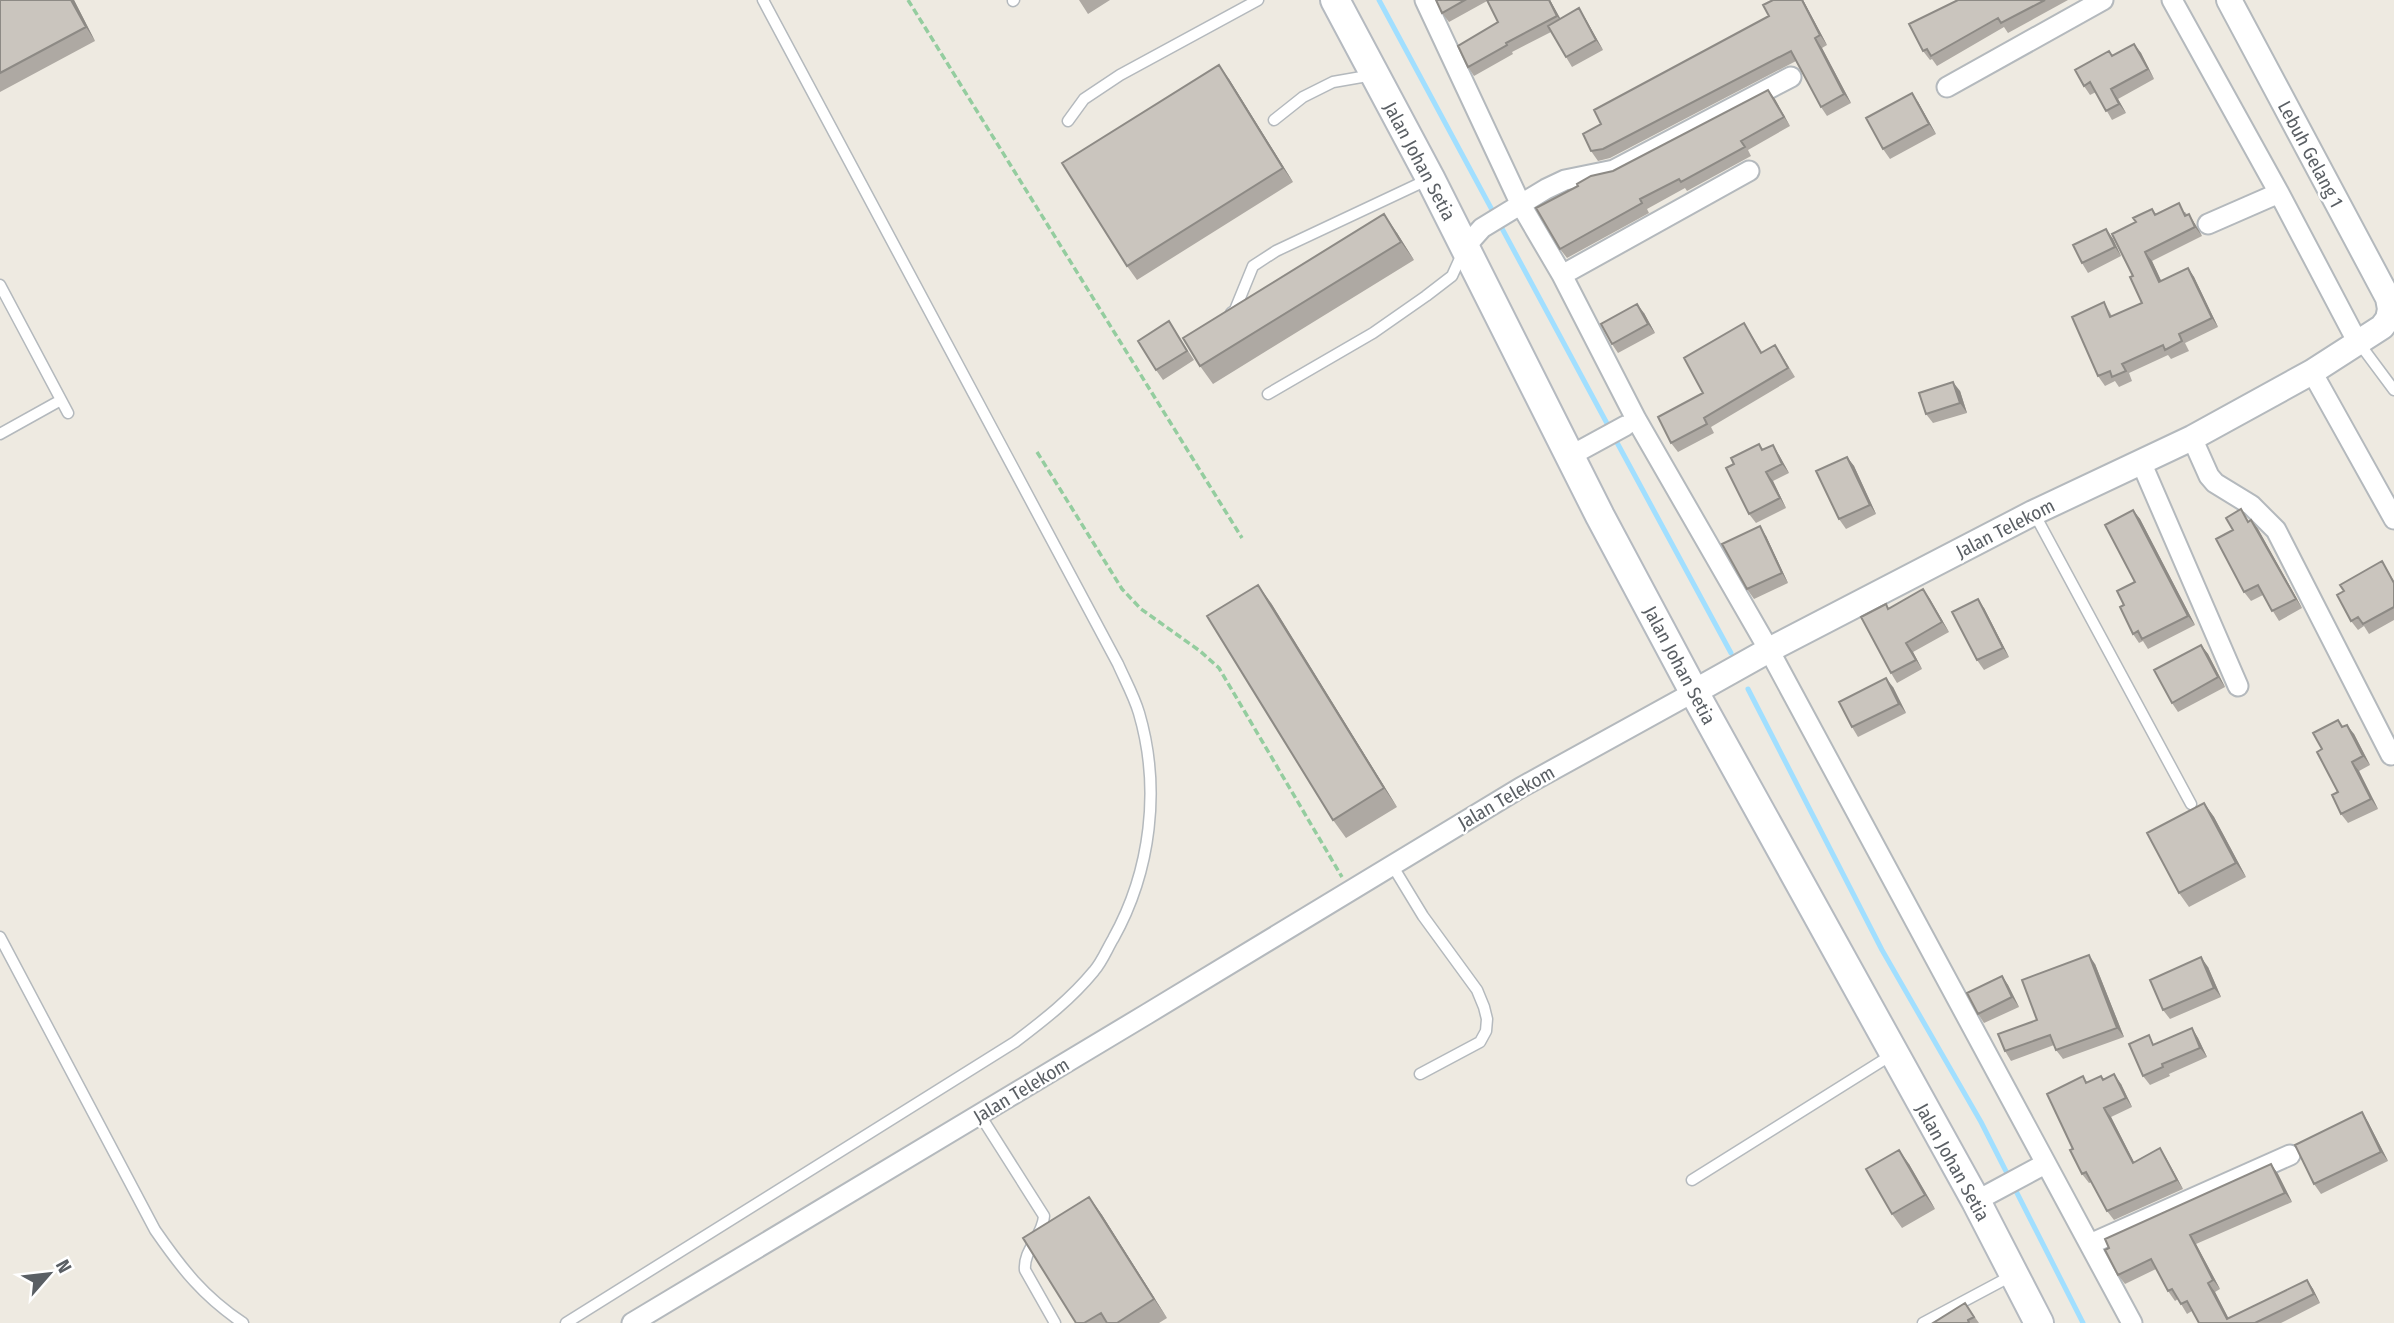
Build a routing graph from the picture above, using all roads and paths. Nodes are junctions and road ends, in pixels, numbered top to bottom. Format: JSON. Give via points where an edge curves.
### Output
{"nodes":[{"id":1,"x":763,"y":0,"type":"edge"},
{"id":2,"x":908,"y":0,"type":"edge"},
{"id":3,"x":1258,"y":0,"type":"edge"},
{"id":4,"x":1336,"y":0,"type":"edge"},
{"id":5,"x":1425,"y":0,"type":"edge"},
{"id":6,"x":2103,"y":0,"type":"edge"},
{"id":7,"x":2172,"y":0,"type":"edge"},
{"id":8,"x":2229,"y":0,"type":"edge"},
{"id":9,"x":1373,"y":75,"type":"junction"},
{"id":10,"x":1791,"y":77,"type":"dead end"},
{"id":11,"x":1947,"y":87,"type":"dead end"},
{"id":12,"x":1274,"y":120,"type":"dead end"},
{"id":13,"x":1068,"y":121,"type":"dead end"},
{"id":14,"x":1749,"y":171,"type":"dead end"},
{"id":15,"x":1430,"y":178,"type":"junction"},
{"id":16,"x":2279,"y":193,"type":"junction"},
{"id":17,"x":1515,"y":208,"type":"junction"},
{"id":18,"x":2208,"y":224,"type":"dead end"},
{"id":19,"x":1474,"y":238,"type":"junction"},
{"id":20,"x":1562,"y":275,"type":"junction"},
{"id":21,"x":0,"y":285,"type":"edge"},
{"id":22,"x":2392,"y":308,"type":"edge"},
{"id":23,"x":1219,"y":319,"type":"edge"},
{"id":24,"x":2358,"y":343,"type":"junction"},
{"id":25,"x":2312,"y":372,"type":"junction"},
{"id":26,"x":2391,"y":377,"type":"edge"},
{"id":27,"x":2394,"y":390,"type":"edge"},
{"id":28,"x":1268,"y":394,"type":"dead end"},
{"id":29,"x":61,"y":400,"type":"junction"},
{"id":30,"x":68,"y":414,"type":"dead end"},
{"id":31,"x":1625,"y":426,"type":"dead end"},
{"id":32,"x":0,"y":434,"type":"edge"},
{"id":33,"x":2192,"y":438,"type":"junction"},
{"id":34,"x":1037,"y":452,"type":"dead end"},
{"id":35,"x":1577,"y":452,"type":"junction"},
{"id":36,"x":2141,"y":462,"type":"junction"},
{"id":37,"x":2034,"y":513,"type":"junction"},
{"id":38,"x":2394,"y":519,"type":"edge"},
{"id":39,"x":1242,"y":538,"type":"dead end"},
{"id":40,"x":1769,"y":650,"type":"junction"},
{"id":41,"x":2238,"y":686,"type":"dead end"},
{"id":42,"x":1694,"y":692,"type":"junction"},
{"id":43,"x":2391,"y":755,"type":"dead end"},
{"id":44,"x":2191,"y":804,"type":"dead end"},
{"id":45,"x":1392,"y":865,"type":"junction"},
{"id":46,"x":1350,"y":891,"type":"junction"},
{"id":47,"x":0,"y":937,"type":"edge"},
{"id":48,"x":1893,"y":1054,"type":"junction"},
{"id":49,"x":1420,"y":1074,"type":"dead end"},
{"id":50,"x":980,"y":1115,"type":"junction"},
{"id":51,"x":2290,"y":1154,"type":"dead end"},
{"id":52,"x":2037,"y":1168,"type":"junction"},
{"id":53,"x":1692,"y":1180,"type":"dead end"},
{"id":54,"x":1985,"y":1196,"type":"junction"},
{"id":55,"x":2090,"y":1244,"type":"junction"},
{"id":56,"x":2013,"y":1274,"type":"junction"},
{"id":57,"x":243,"y":1323,"type":"edge"},
{"id":58,"x":566,"y":1323,"type":"edge"},
{"id":59,"x":632,"y":1323,"type":"edge"},
{"id":60,"x":1055,"y":1323,"type":"edge"},
{"id":61,"x":1923,"y":1323,"type":"edge"},
{"id":62,"x":2039,"y":1323,"type":"edge"},
{"id":63,"x":2132,"y":1323,"type":"edge"}],
"edges":[{"from":1,"to":58,"type":"lane","via":[[1118,664],[1139,711],[1151,815],[1142,867],[1126,915],[1096,969],[1056,1011],[1015,1042]]},
{"from":2,"to":39,"type":"path"},
{"from":3,"to":13,"type":"lane","via":[[1120,75],[1084,99]]},
{"from":4,"to":9,"type":"main road","name":"Jalan Johan Setia"},
{"from":5,"to":17,"type":"street"},
{"from":6,"to":11,"type":"street"},
{"from":7,"to":16,"type":"street"},
{"from":8,"to":22,"type":"street","name":"Lebuh Gelang 1"},
{"from":9,"to":12,"type":"lane","via":[[1333,82],[1303,97]]},
{"from":9,"to":15,"type":"main road","name":"Jalan Johan Setia"},
{"from":10,"to":17,"type":"street","via":[[1614,170],[1565,180]]},
{"from":14,"to":20,"type":"street"},
{"from":15,"to":19,"type":"main road","name":"Jalan Johan Setia"},
{"from":15,"to":23,"type":"lane","via":[[1253,266],[1235,310]]},
{"from":16,"to":18,"type":"street"},
{"from":16,"to":24,"type":"street"},
{"from":17,"to":19,"type":"street"},
{"from":17,"to":20,"type":"street"},
{"from":19,"to":28,"type":"lane","via":[[1452,276],[1435,289],[1373,333]]},
{"from":19,"to":35,"type":"main road","name":"Jalan Johan Setia"},
{"from":20,"to":40,"type":"street","via":[[1636,419]]},
{"from":21,"to":29,"type":"lane"},
{"from":22,"to":24,"type":"street","name":"Jalan Telekom","via":[[2382,327]]},
{"from":24,"to":25,"type":"street","name":"Jalan Telekom"},
{"from":24,"to":26,"type":"lane"},
{"from":25,"to":33,"type":"street","name":"Jalan Telekom"},
{"from":25,"to":38,"type":"street"},
{"from":26,"to":27,"type":"lane"},
{"from":29,"to":30,"type":"lane"},
{"from":29,"to":32,"type":"lane"},
{"from":31,"to":35,"type":"street"},
{"from":33,"to":36,"type":"street","name":"Jalan Telekom"},
{"from":33,"to":43,"type":"street","via":[[2215,483],[2251,505],[2276,530]]},
{"from":34,"to":46,"type":"path","via":[[1122,589],[1141,609],[1219,668]]},
{"from":35,"to":42,"type":"main road","name":"Jalan Johan Setia"},
{"from":36,"to":37,"type":"street","name":"Jalan Telekom"},
{"from":36,"to":41,"type":"street"},
{"from":37,"to":40,"type":"street","name":"Jalan Telekom"},
{"from":37,"to":44,"type":"lane"},
{"from":40,"to":42,"type":"street","name":"Jalan Telekom"},
{"from":40,"to":52,"type":"street","via":[[2028,1129]]},
{"from":42,"to":45,"type":"street","name":"Jalan Telekom"},
{"from":42,"to":48,"type":"main road","name":"Jalan Johan Setia"},
{"from":45,"to":46,"type":"street","name":"Jalan Telekom"},
{"from":45,"to":49,"type":"lane","via":[[1477,990],[1487,1019],[1480,1042]]},
{"from":46,"to":50,"type":"street","name":"Jalan Telekom"},
{"from":47,"to":57,"type":"lane","via":[[155,1230],[184,1272]]},
{"from":48,"to":53,"type":"lane"},
{"from":48,"to":54,"type":"main road","name":"Jalan Johan Setia"},
{"from":50,"to":59,"type":"street","name":"Jalan Telekom"},
{"from":50,"to":60,"type":"lane","via":[[1044,1216],[1024,1262]]},
{"from":51,"to":55,"type":"street"},
{"from":52,"to":54,"type":"street"},
{"from":52,"to":55,"type":"street"},
{"from":54,"to":56,"type":"main road","name":"Jalan Johan Setia"},
{"from":55,"to":63,"type":"street"},
{"from":56,"to":61,"type":"lane"},
{"from":56,"to":62,"type":"main road","name":"Jalan Johan Setia"}]}
